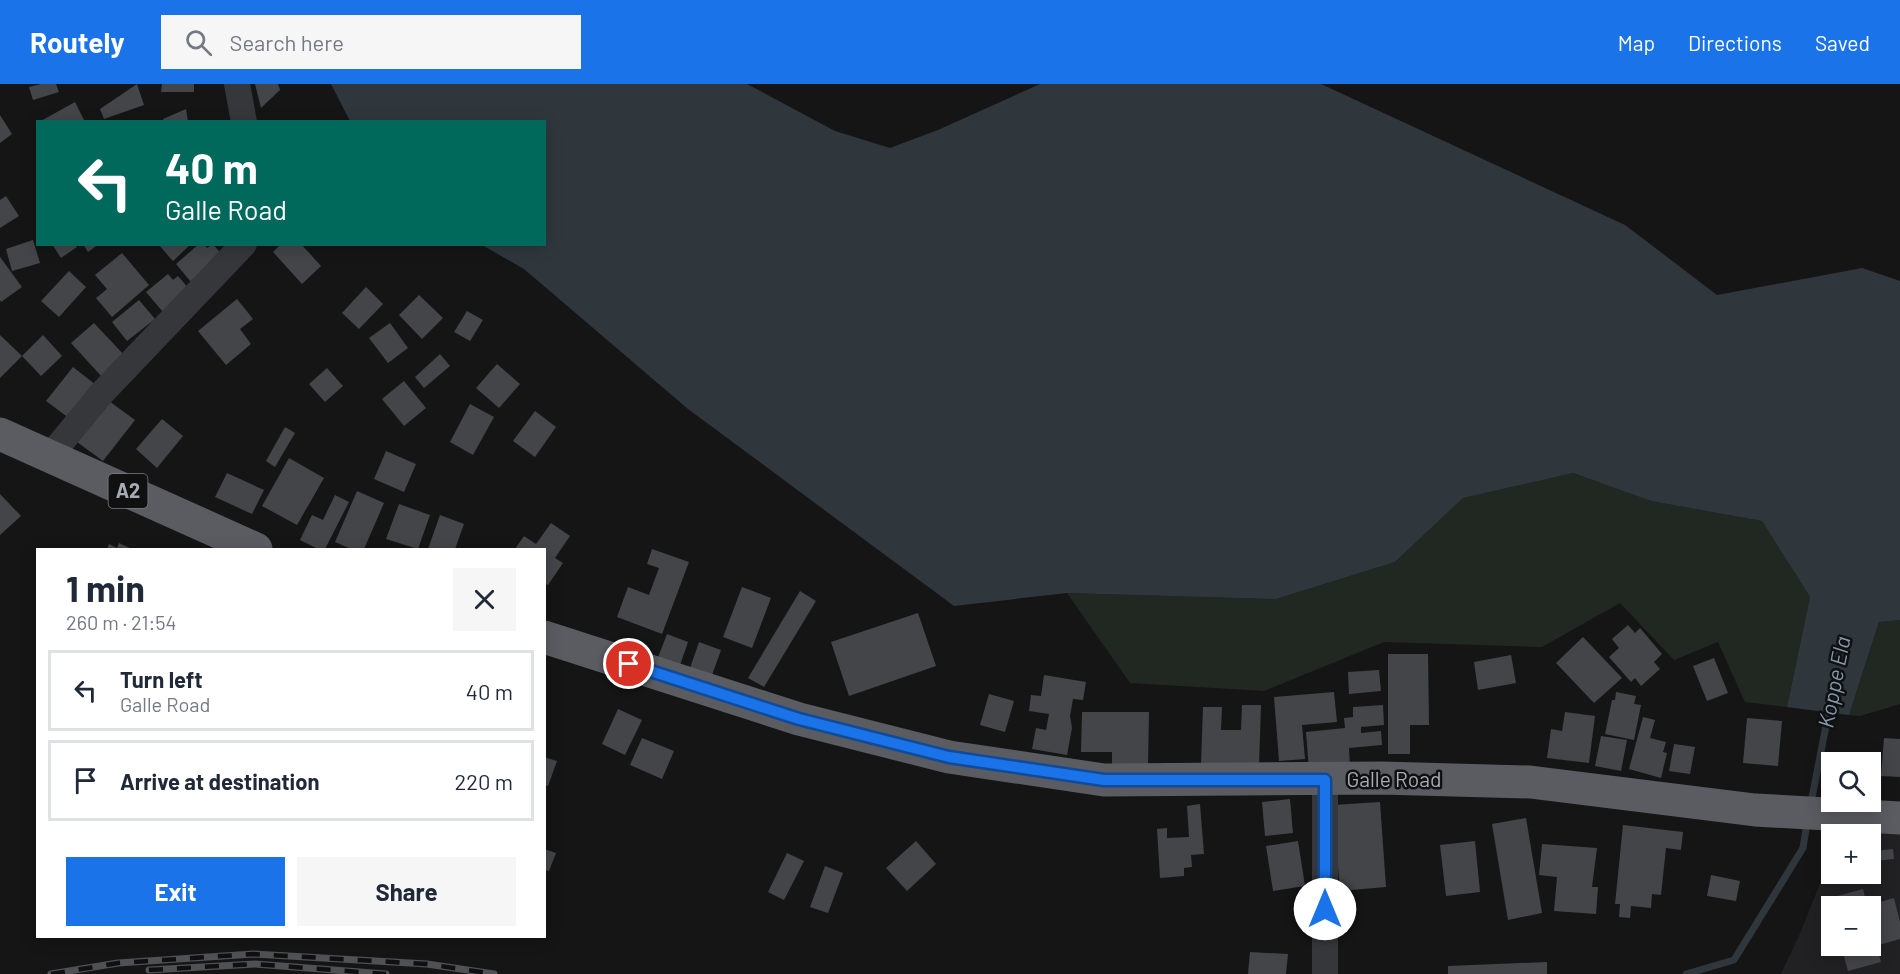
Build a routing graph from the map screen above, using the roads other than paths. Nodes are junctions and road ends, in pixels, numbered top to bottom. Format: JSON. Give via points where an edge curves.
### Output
{"nodes":[{"id":1,"x":237,"y":84,"type":"edge"},
{"id":2,"x":244,"y":120,"type":"edge"},
{"id":3,"x":242,"y":246,"type":"edge"},
{"id":4,"x":0,"y":434,"type":"edge"},
{"id":5,"x":50,"y":456,"type":"junction"},
{"id":6,"x":254,"y":548,"type":"edge"},
{"id":7,"x":546,"y":638,"type":"edge"},
{"id":8,"x":1325,"y":780,"type":"junction"},
{"id":9,"x":1898,"y":818,"type":"edge"},
{"id":10,"x":1325,"y":974,"type":"edge"}],
"edges":[{"from":1,"to":2,"type":"street"},
{"from":3,"to":5,"type":"street","via":[[101,394]]},
{"from":4,"to":5,"type":"highway","number":"A2"},
{"from":5,"to":6,"type":"highway","number":"A2"},
{"from":7,"to":8,"type":"highway","name":"Galle Road","via":[[799,719],[949,757],[1104,780]]},
{"from":8,"to":9,"type":"highway","name":"Galle Road","via":[[1530,782],[1755,810]]},
{"from":8,"to":10,"type":"street"}]}
